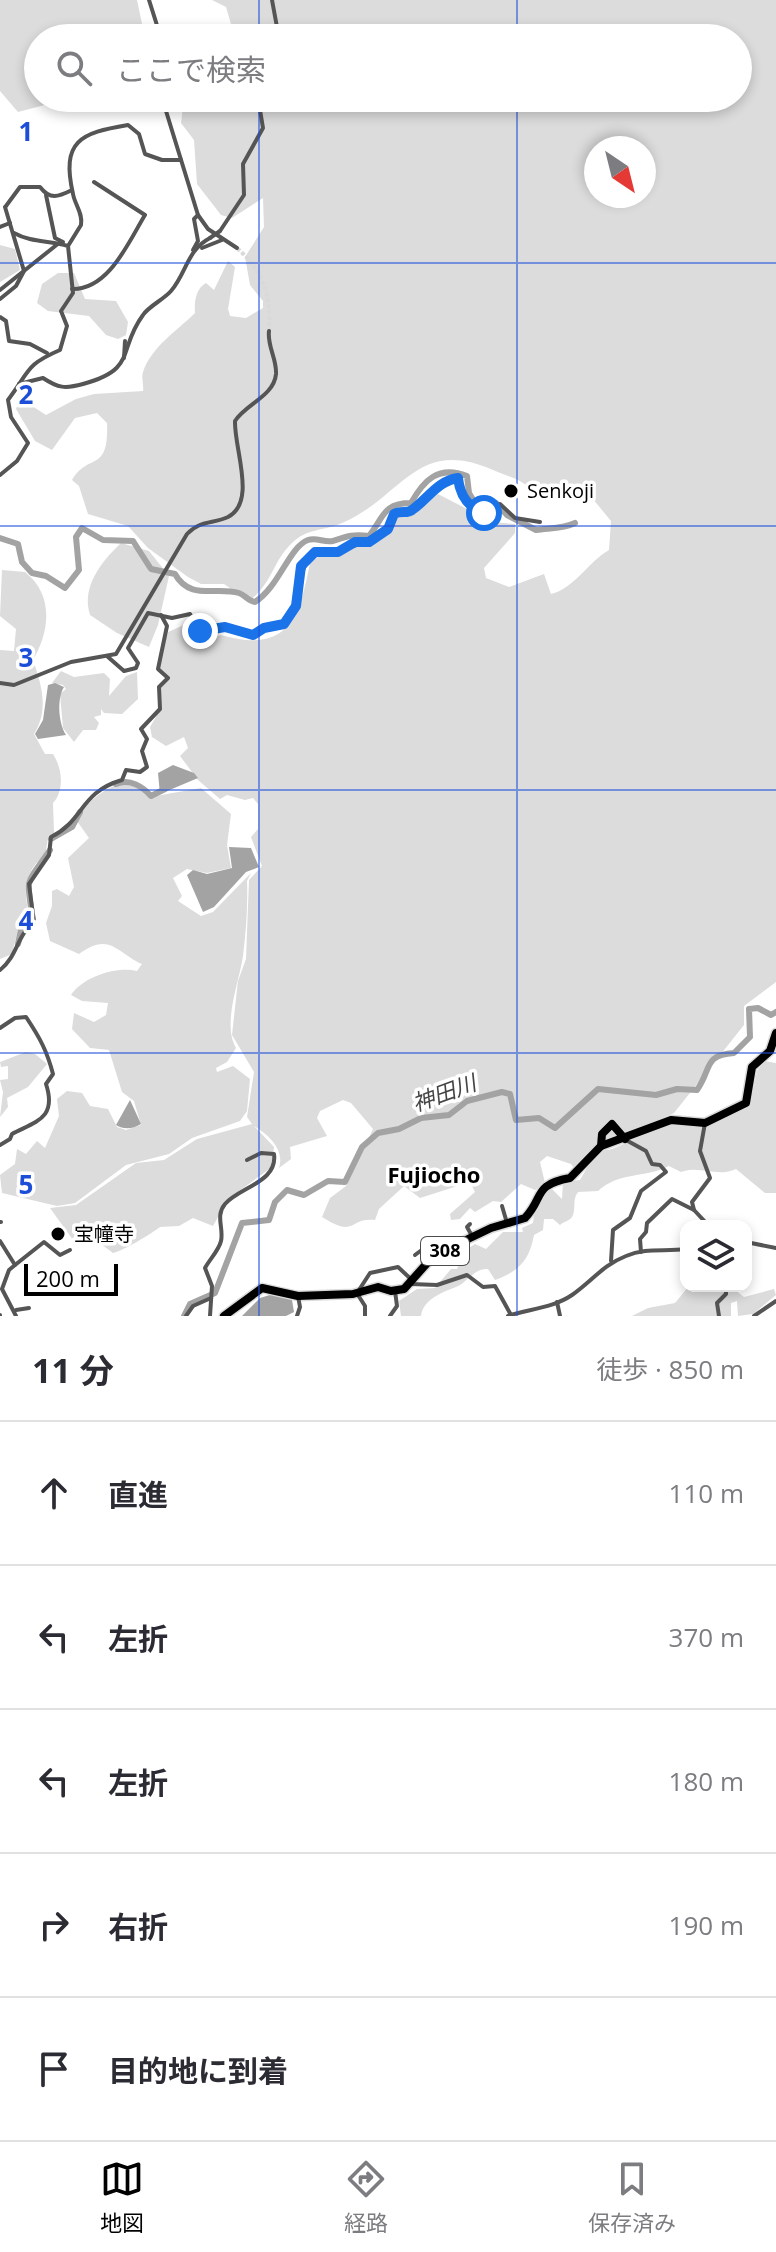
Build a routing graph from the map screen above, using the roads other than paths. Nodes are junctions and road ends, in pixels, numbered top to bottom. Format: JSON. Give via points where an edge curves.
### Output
{"nodes":[{"id":1,"x":149,"y":0,"type":"edge"},
{"id":2,"x":272,"y":0,"type":"edge"},
{"id":3,"x":157,"y":24,"type":"edge"},
{"id":4,"x":279,"y":24,"type":"edge"},
{"id":5,"x":166,"y":112,"type":"edge"},
{"id":6,"x":260,"y":112,"type":"edge"},
{"id":7,"x":181,"y":160,"type":"junction"},
{"id":8,"x":94,"y":182,"type":"dead end"},
{"id":9,"x":72,"y":190,"type":"junction"},
{"id":10,"x":46,"y":195,"type":"junction"},
{"id":11,"x":3,"y":206,"type":"edge"},
{"id":12,"x":198,"y":215,"type":"junction"},
{"id":13,"x":10,"y":223,"type":"junction"},
{"id":14,"x":0,"y":227,"type":"edge"},
{"id":15,"x":14,"y":233,"type":"junction"},
{"id":16,"x":222,"y":240,"type":"junction"},
{"id":17,"x":64,"y":244,"type":"junction"},
{"id":18,"x":237,"y":248,"type":"tunnel mouth"},
{"id":19,"x":192,"y":255,"type":"junction"},
{"id":20,"x":24,"y":271,"type":"junction"},
{"id":21,"x":72,"y":289,"type":"junction"},
{"id":22,"x":0,"y":290,"type":"edge"},
{"id":23,"x":0,"y":299,"type":"edge"},
{"id":24,"x":0,"y":317,"type":"edge"},
{"id":25,"x":269,"y":331,"type":"tunnel mouth"},
{"id":26,"x":125,"y":341,"type":"dead end"},
{"id":27,"x":47,"y":353,"type":"junction"},
{"id":28,"x":124,"y":360,"type":"junction"},
{"id":29,"x":19,"y":384,"type":"junction"},
{"id":30,"x":0,"y":475,"type":"edge"},
{"id":31,"x":540,"y":522,"type":"dead end"},
{"id":32,"x":160,"y":612,"type":"junction"},
{"id":33,"x":108,"y":657,"type":"junction"},
{"id":34,"x":0,"y":683,"type":"edge"},
{"id":35,"x":0,"y":970,"type":"edge"},
{"id":36,"x":0,"y":1028,"type":"edge"},
{"id":37,"x":776,"y":1033,"type":"edge"},
{"id":38,"x":705,"y":1123,"type":"junction"},
{"id":39,"x":625,"y":1139,"type":"junction"},
{"id":40,"x":0,"y":1145,"type":"edge"},
{"id":41,"x":601,"y":1146,"type":"junction"},
{"id":42,"x":247,"y":1160,"type":"dead end"},
{"id":43,"x":502,"y":1206,"type":"dead end"},
{"id":44,"x":694,"y":1210,"type":"junction"},
{"id":45,"x":703,"y":1220,"type":"edge"},
{"id":46,"x":470,"y":1224,"type":"dead end"},
{"id":47,"x":508,"y":1225,"type":"junction"},
{"id":48,"x":473,"y":1237,"type":"junction"},
{"id":49,"x":0,"y":1241,"type":"edge"},
{"id":50,"x":752,"y":1243,"type":"edge"},
{"id":51,"x":776,"y":1248,"type":"edge"},
{"id":52,"x":70,"y":1250,"type":"dead end"},
{"id":53,"x":680,"y":1250,"type":"edge"},
{"id":54,"x":641,"y":1253,"type":"junction"},
{"id":55,"x":415,"y":1255,"type":"dead end"},
{"id":56,"x":435,"y":1257,"type":"junction"},
{"id":57,"x":611,"y":1261,"type":"junction"},
{"id":58,"x":15,"y":1265,"type":"junction"},
{"id":59,"x":412,"y":1283,"type":"junction"},
{"id":60,"x":1,"y":1289,"type":"edge"},
{"id":61,"x":395,"y":1291,"type":"junction"},
{"id":62,"x":726,"y":1292,"type":"edge"},
{"id":63,"x":358,"y":1293,"type":"junction"},
{"id":64,"x":212,"y":1295,"type":"junction"},
{"id":65,"x":298,"y":1296,"type":"junction"},
{"id":66,"x":776,"y":1301,"type":"edge"},
{"id":67,"x":557,"y":1302,"type":"junction"},
{"id":68,"x":29,"y":1308,"type":"dead end"},
{"id":69,"x":14,"y":1312,"type":"edge"},
{"id":70,"x":0,"y":1315,"type":"edge"},
{"id":71,"x":510,"y":1315,"type":"edge"},
{"id":72,"x":186,"y":1316,"type":"edge"},
{"id":73,"x":210,"y":1316,"type":"edge"},
{"id":74,"x":224,"y":1316,"type":"edge"},
{"id":75,"x":297,"y":1316,"type":"edge"},
{"id":76,"x":365,"y":1316,"type":"edge"},
{"id":77,"x":390,"y":1316,"type":"edge"},
{"id":78,"x":560,"y":1316,"type":"edge"},
{"id":79,"x":719,"y":1316,"type":"edge"},
{"id":80,"x":754,"y":1316,"type":"edge"}],
"edges":[{"from":1,"to":3,"type":"street"},
{"from":2,"to":4,"type":"street"},
{"from":5,"to":7,"type":"street"},
{"from":6,"to":19,"type":"street","bridge":true,"via":[[263,128],[244,160],[244,195],[220,231]]},
{"from":7,"to":9,"type":"street","via":[[145,154],[133,127],[106,129],[73,144]]},
{"from":7,"to":12,"type":"street"},
{"from":8,"to":21,"type":"street","via":[[145,215],[134,238],[100,280]]},
{"from":9,"to":10,"type":"street"},
{"from":9,"to":17,"type":"street","via":[[82,218]]},
{"from":10,"to":11,"type":"street","via":[[40,187],[20,187]]},
{"from":10,"to":17,"type":"street","via":[[55,238]]},
{"from":11,"to":13,"type":"street"},
{"from":12,"to":16,"type":"street"},
{"from":12,"to":19,"type":"street","via":[[198,243]]},
{"from":13,"to":14,"type":"street"},
{"from":13,"to":15,"type":"street"},
{"from":15,"to":17,"type":"street","via":[[29,242]]},
{"from":15,"to":20,"type":"street"},
{"from":16,"to":18,"type":"street"},
{"from":16,"to":19,"type":"street"},
{"from":17,"to":20,"type":"street"},
{"from":17,"to":21,"type":"street"},
{"from":19,"to":28,"type":"street","via":[[172,290],[141,317]]},
{"from":20,"to":22,"type":"street"},
{"from":20,"to":23,"type":"street"},
{"from":21,"to":27,"type":"street","via":[[60,314],[67,326],[61,348]]},
{"from":24,"to":27,"type":"street","via":[[6,321],[9,341]]},
{"from":25,"to":33,"type":"street","via":[[275,380],[235,421],[242,502],[231,515],[198,524],[187,534],[122,649]]},
{"from":26,"to":28,"type":"street"},
{"from":27,"to":29,"type":"street","via":[[27,369]]},
{"from":28,"to":29,"type":"street","via":[[112,374],[80,385],[55,387],[41,378]]},
{"from":29,"to":30,"type":"street","via":[[8,406],[28,448]]},
{"from":31,"to":32,"type":"street","via":[[515,518],[500,504],[486,514],[474,510],[460,493],[456,477],[436,486],[409,512],[399,511],[390,518],[388,529],[369,542],[355,542],[338,552],[315,552],[301,566],[296,606],[282,626],[253,635],[225,627],[200,631],[190,614],[172,618]]},
{"from":32,"to":33,"type":"street","via":[[148,613],[128,648],[136,668],[124,671]]},
{"from":32,"to":35,"type":"street","via":[[167,626],[158,669],[168,678],[159,687],[160,709],[141,729],[147,739],[142,754],[147,767],[140,772],[127,769],[122,780],[87,799],[71,826],[51,837],[49,855],[29,884],[34,923],[23,930],[17,952]]},
{"from":33,"to":34,"type":"street","via":[[71,662],[14,685]]},
{"from":36,"to":40,"type":"street","via":[[26,1017],[45,1043],[53,1072],[46,1084],[50,1106],[41,1121]]},
{"from":37,"to":38,"type":"highway","number":"308","via":[[770,1051],[752,1067],[747,1102]]},
{"from":38,"to":39,"type":"highway","number":"308","via":[[671,1120]]},
{"from":38,"to":44,"type":"street","via":[[700,1151],[710,1178],[693,1198]]},
{"from":39,"to":41,"type":"highway","number":"308"},
{"from":39,"to":41,"type":"highway","number":"308","via":[[612,1124],[602,1134]]},
{"from":39,"to":57,"type":"street","via":[[666,1172],[641,1191],[630,1218],[614,1228]]},
{"from":41,"to":47,"type":"highway","number":"308","via":[[570,1178],[556,1180],[538,1193],[527,1216]]},
{"from":42,"to":64,"type":"street","via":[[264,1153],[275,1159],[270,1173],[221,1211],[221,1241],[205,1268]]},
{"from":43,"to":47,"type":"street"},
{"from":44,"to":45,"type":"street"},
{"from":44,"to":54,"type":"street","via":[[672,1199],[647,1223]]},
{"from":46,"to":48,"type":"street"},
{"from":47,"to":48,"type":"highway","number":"308"},
{"from":48,"to":56,"type":"highway","number":"308"},
{"from":49,"to":58,"type":"street"},
{"from":50,"to":51,"type":"street"},
{"from":52,"to":58,"type":"street","via":[[60,1255],[44,1242]]},
{"from":53,"to":54,"type":"street"},
{"from":54,"to":57,"type":"street"},
{"from":55,"to":56,"type":"street","via":[[427,1246]]},
{"from":56,"to":59,"type":"highway","number":"308"},
{"from":57,"to":67,"type":"street"},
{"from":58,"to":60,"type":"street"},
{"from":59,"to":61,"type":"highway","number":"308"},
{"from":59,"to":63,"type":"street","via":[[403,1268],[373,1272]]},
{"from":59,"to":71,"type":"street","via":[[437,1285],[467,1275],[483,1287],[495,1286]]},
{"from":60,"to":69,"type":"street"},
{"from":61,"to":63,"type":"highway","number":"308","via":[[378,1287]]},
{"from":61,"to":77,"type":"street","via":[[397,1306]]},
{"from":62,"to":79,"type":"street","via":[[717,1303]]},
{"from":63,"to":65,"type":"highway","number":"308"},
{"from":63,"to":76,"type":"street"},
{"from":64,"to":72,"type":"street"},
{"from":64,"to":73,"type":"street"},
{"from":65,"to":74,"type":"highway","number":"308","via":[[257,1289]]},
{"from":65,"to":75,"type":"street"},
{"from":66,"to":80,"type":"street"},
{"from":67,"to":71,"type":"street"},
{"from":67,"to":78,"type":"street"},
{"from":68,"to":69,"type":"street"},
{"from":69,"to":70,"type":"street"}]}
